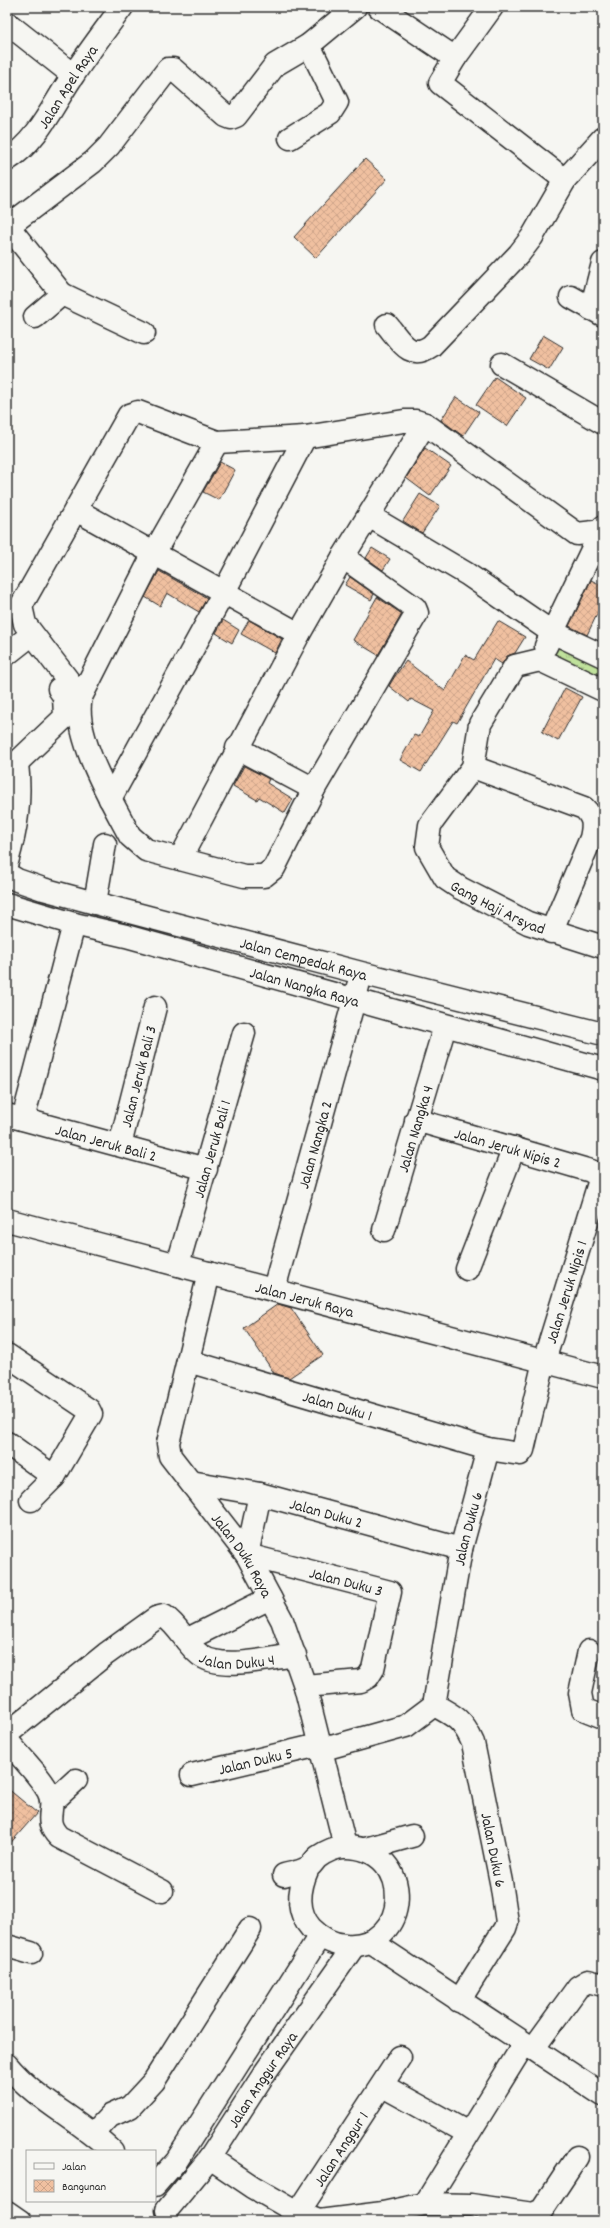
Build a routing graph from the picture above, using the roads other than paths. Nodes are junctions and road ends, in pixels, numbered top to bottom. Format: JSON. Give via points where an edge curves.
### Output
{"nodes":[{"id":1,"x":122,"y":7,"type":"edge"},
{"id":2,"x":355,"y":7,"type":"edge"},
{"id":3,"x":379,"y":7,"type":"edge"},
{"id":4,"x":492,"y":7,"type":"edge"},
{"id":5,"x":7,"y":23,"type":"edge"},
{"id":6,"x":309,"y":45,"type":"junction"},
{"id":7,"x":455,"y":58,"type":"junction"},
{"id":8,"x":73,"y":75,"type":"junction"},
{"id":9,"x":290,"y":138,"type":"dead end"},
{"id":10,"x":603,"y":138,"type":"edge"},
{"id":11,"x":7,"y":160,"type":"edge"},
{"id":12,"x":565,"y":180,"type":"junction"},
{"id":13,"x":7,"y":226,"type":"edge"},
{"id":14,"x":603,"y":263,"type":"edge"},
{"id":15,"x":62,"y":294,"type":"junction"},
{"id":16,"x":571,"y":297,"type":"dead end"},
{"id":17,"x":597,"y":312,"type":"edge"},
{"id":18,"x":35,"y":317,"type":"dead end"},
{"id":19,"x":387,"y":325,"type":"dead end"},
{"id":20,"x":144,"y":333,"type":"dead end"},
{"id":21,"x":502,"y":364,"type":"dead end"},
{"id":22,"x":603,"y":423,"type":"edge"},
{"id":23,"x":425,"y":424,"type":"junction"},
{"id":24,"x":305,"y":437,"type":"junction"},
{"id":25,"x":218,"y":442,"type":"junction"},
{"id":26,"x":76,"y":510,"type":"junction"},
{"id":27,"x":369,"y":516,"type":"junction"},
{"id":28,"x":602,"y":529,"type":"edge"},
{"id":29,"x":154,"y":553,"type":"junction"},
{"id":30,"x":343,"y":557,"type":"junction"},
{"id":31,"x":224,"y":592,"type":"junction"},
{"id":32,"x":7,"y":616,"type":"edge"},
{"id":33,"x":552,"y":632,"type":"junction"},
{"id":34,"x":299,"y":634,"type":"junction"},
{"id":35,"x":26,"y":639,"type":"junction"},
{"id":36,"x":7,"y":654,"type":"edge"},
{"id":37,"x":603,"y":656,"type":"edge"},
{"id":38,"x":540,"y":660,"type":"junction"},
{"id":39,"x":603,"y":690,"type":"edge"},
{"id":40,"x":81,"y":697,"type":"junction"},
{"id":41,"x":238,"y":748,"type":"junction"},
{"id":42,"x":473,"y":767,"type":"junction"},
{"id":43,"x":12,"y":768,"type":"edge"},
{"id":44,"x":314,"y":789,"type":"junction"},
{"id":45,"x":110,"y":798,"type":"junction"},
{"id":46,"x":105,"y":844,"type":"dead end"},
{"id":47,"x":180,"y":859,"type":"junction"},
{"id":48,"x":7,"y":862,"type":"edge"},
{"id":49,"x":7,"y":874,"type":"edge"},
{"id":50,"x":95,"y":903,"type":"junction"},
{"id":51,"x":7,"y":904,"type":"edge"},
{"id":52,"x":74,"y":924,"type":"junction"},
{"id":53,"x":552,"y":932,"type":"junction"},
{"id":54,"x":603,"y":947,"type":"edge"},
{"id":55,"x":361,"y":974,"type":"junction"},
{"id":56,"x":354,"y":1000,"type":"junction"},
{"id":57,"x":155,"y":1007,"type":"dead end"},
{"id":58,"x":603,"y":1018,"type":"edge"},
{"id":59,"x":544,"y":1019,"type":"junction"},
{"id":60,"x":445,"y":1026,"type":"junction"},
{"id":61,"x":244,"y":1033,"type":"dead end"},
{"id":62,"x":603,"y":1034,"type":"edge"},
{"id":63,"x":603,"y":1069,"type":"edge"},
{"id":64,"x":15,"y":1117,"type":"edge"},
{"id":65,"x":416,"y":1120,"type":"junction"},
{"id":66,"x":120,"y":1145,"type":"junction"},
{"id":67,"x":514,"y":1148,"type":"junction"},
{"id":68,"x":206,"y":1168,"type":"junction"},
{"id":69,"x":598,"y":1176,"type":"joint"},
{"id":70,"x":7,"y":1220,"type":"edge"},
{"id":71,"x":384,"y":1230,"type":"dead end"},
{"id":72,"x":178,"y":1264,"type":"junction"},
{"id":73,"x":467,"y":1269,"type":"dead end"},
{"id":74,"x":209,"y":1273,"type":"junction"},
{"id":75,"x":274,"y":1289,"type":"junction"},
{"id":76,"x":7,"y":1355,"type":"edge"},
{"id":77,"x":188,"y":1361,"type":"junction"},
{"id":78,"x":544,"y":1361,"type":"junction"},
{"id":79,"x":603,"y":1377,"type":"edge"},
{"id":80,"x":7,"y":1443,"type":"edge"},
{"id":81,"x":488,"y":1449,"type":"junction"},
{"id":82,"x":54,"y":1477,"type":"junction"},
{"id":83,"x":192,"y":1482,"type":"junction"},
{"id":84,"x":260,"y":1494,"type":"junction"},
{"id":85,"x":31,"y":1500,"type":"dead end"},
{"id":86,"x":461,"y":1549,"type":"junction"},
{"id":87,"x":247,"y":1555,"type":"junction"},
{"id":88,"x":270,"y":1598,"type":"junction"},
{"id":89,"x":186,"y":1640,"type":"junction"},
{"id":90,"x":589,"y":1651,"type":"dead end"},
{"id":91,"x":295,"y":1655,"type":"junction"},
{"id":92,"x":305,"y":1686,"type":"junction"},
{"id":93,"x":434,"y":1705,"type":"junction"},
{"id":94,"x":603,"y":1717,"type":"edge"},
{"id":95,"x":7,"y":1734,"type":"edge"},
{"id":96,"x":7,"y":1740,"type":"edge"},
{"id":97,"x":325,"y":1746,"type":"junction"},
{"id":98,"x":192,"y":1775,"type":"dead end"},
{"id":99,"x":76,"y":1780,"type":"dead end"},
{"id":100,"x":52,"y":1802,"type":"junction"},
{"id":101,"x":412,"y":1836,"type":"dead end"},
{"id":102,"x":355,"y":1848,"type":"junction"},
{"id":103,"x":308,"y":1868,"type":"junction"},
{"id":104,"x":284,"y":1875,"type":"dead end"},
{"id":105,"x":162,"y":1891,"type":"dead end"},
{"id":106,"x":250,"y":1928,"type":"dead end"},
{"id":107,"x":319,"y":1937,"type":"junction"},
{"id":108,"x":362,"y":1944,"type":"junction"},
{"id":109,"x":7,"y":1946,"type":"edge"},
{"id":110,"x":31,"y":1953,"type":"dead end"},
{"id":111,"x":603,"y":1985,"type":"edge"},
{"id":112,"x":458,"y":2001,"type":"junction"},
{"id":113,"x":529,"y":2047,"type":"junction"},
{"id":114,"x":400,"y":2057,"type":"dead end"},
{"id":115,"x":7,"y":2065,"type":"edge"},
{"id":116,"x":383,"y":2086,"type":"junction"},
{"id":117,"x":603,"y":2095,"type":"edge"},
{"id":118,"x":94,"y":2133,"type":"junction"},
{"id":119,"x":468,"y":2133,"type":"junction"},
{"id":120,"x":111,"y":2150,"type":"edge"},
{"id":121,"x":577,"y":2156,"type":"dead end"},
{"id":122,"x":210,"y":2158,"type":"junction"},
{"id":123,"x":156,"y":2184,"type":"edge"},
{"id":124,"x":425,"y":2204,"type":"junction"},
{"id":125,"x":164,"y":2209,"type":"edge"},
{"id":126,"x":7,"y":2212,"type":"edge"},
{"id":127,"x":298,"y":2213,"type":"junction"},
{"id":128,"x":20,"y":2221,"type":"edge"}],
"edges":[{"from":1,"to":8,"type":"street","name":"Jalan Apel Raya"},
{"from":2,"to":6,"type":"street"},
{"from":3,"to":7,"type":"street"},
{"from":4,"to":7,"type":"street"},
{"from":5,"to":8,"type":"street"},
{"from":6,"to":9,"type":"street","via":[[337,102],[330,113]]},
{"from":6,"to":13,"type":"street","via":[[275,65],[236,116],[231,118],[173,69],[168,69],[109,146],[93,162]]},
{"from":7,"to":12,"type":"street","via":[[440,84]]},
{"from":8,"to":11,"type":"street","name":"Jalan Apel Raya","via":[[31,140],[21,151]]},
{"from":10,"to":12,"type":"street"},
{"from":12,"to":19,"type":"street","via":[[519,254],[431,346],[416,352],[408,349]]},
{"from":13,"to":15,"type":"street"},
{"from":14,"to":17,"type":"street"},
{"from":15,"to":18,"type":"street"},
{"from":15,"to":20,"type":"street"},
{"from":16,"to":17,"type":"street"},
{"from":21,"to":22,"type":"street"},
{"from":23,"to":24,"type":"street","via":[[404,421]]},
{"from":23,"to":27,"type":"street"},
{"from":23,"to":28,"type":"street","via":[[577,534]]},
{"from":24,"to":25,"type":"street"},
{"from":24,"to":31,"type":"street"},
{"from":25,"to":26,"type":"street","via":[[133,412]]},
{"from":25,"to":29,"type":"street"},
{"from":26,"to":29,"type":"street"},
{"from":26,"to":40,"type":"street","via":[[21,606],[25,624]]},
{"from":27,"to":30,"type":"street"},
{"from":27,"to":33,"type":"street","via":[[467,574]]},
{"from":28,"to":33,"type":"street"},
{"from":29,"to":31,"type":"street"},
{"from":29,"to":40,"type":"street"},
{"from":30,"to":34,"type":"street"},
{"from":30,"to":44,"type":"street","via":[[415,608],[417,613]]},
{"from":31,"to":34,"type":"street"},
{"from":31,"to":45,"type":"street"},
{"from":32,"to":35,"type":"street"},
{"from":33,"to":37,"type":"street"},
{"from":33,"to":38,"type":"street"},
{"from":34,"to":41,"type":"street"},
{"from":35,"to":36,"type":"street"},
{"from":35,"to":43,"type":"street","via":[[64,696],[65,717]]},
{"from":38,"to":39,"type":"street"},
{"from":38,"to":42,"type":"street","name":"Gang Haji Arsyad","via":[[515,666],[480,724]]},
{"from":40,"to":45,"type":"street","via":[[79,706],[84,737]]},
{"from":41,"to":44,"type":"street"},
{"from":41,"to":47,"type":"street"},
{"from":42,"to":53,"type":"street","name":"Gang Haji Arsyad","via":[[430,825],[427,847],[445,878],[528,923]]},
{"from":42,"to":53,"type":"street","via":[[584,808],[592,816],[594,827],[591,838]]},
{"from":43,"to":48,"type":"street","via":[[20,791],[17,821]]},
{"from":44,"to":47,"type":"street","via":[[269,874],[244,876]]},
{"from":45,"to":47,"type":"street","via":[[137,844],[146,850]]},
{"from":46,"to":50,"type":"street"},
{"from":49,"to":50,"type":"street","name":"Jalan Cempedak Raya","via":[[43,889]]},
{"from":50,"to":55,"type":"street","name":"Jalan Cempedak Raya"},
{"from":51,"to":52,"type":"street","name":"Jalan Nangka Raya"},
{"from":52,"to":56,"type":"street","name":"Jalan Nangka Raya","via":[[126,936]]},
{"from":52,"to":64,"type":"street"},
{"from":53,"to":54,"type":"street","name":"Gang Haji Arsyad"},
{"from":55,"to":56,"type":"street","name":"Jalan Nangka 2"},
{"from":55,"to":59,"type":"street","name":"Jalan Cempedak Raya"},
{"from":56,"to":60,"type":"street","name":"Jalan Nangka Raya"},
{"from":56,"to":75,"type":"street","name":"Jalan Nangka 2"},
{"from":57,"to":66,"type":"street","name":"Jalan Jeruk Bali 3"},
{"from":58,"to":59,"type":"street"},
{"from":59,"to":62,"type":"street","name":"Jalan Cempedak Raya"},
{"from":60,"to":63,"type":"street","name":"Jalan Nangka Raya"},
{"from":60,"to":65,"type":"street","name":"Jalan Nangka 4"},
{"from":61,"to":68,"type":"street","name":"Jalan Jeruk Bali 1"},
{"from":64,"to":66,"type":"street","name":"Jalan Jeruk Bali 2"},
{"from":65,"to":67,"type":"street","name":"Jalan Jeruk Nipis 2"},
{"from":65,"to":71,"type":"street","name":"Jalan Nangka 4"},
{"from":66,"to":68,"type":"street","name":"Jalan Jeruk Bali 2"},
{"from":67,"to":69,"type":"street","name":"Jalan Jeruk Nipis 2","via":[[591,1171]]},
{"from":67,"to":73,"type":"street"},
{"from":68,"to":72,"type":"street","name":"Jalan Jeruk Bali 1"},
{"from":69,"to":78,"type":"street","name":"Jalan Jeruk Nipis 1","via":[[599,1183]]},
{"from":70,"to":72,"type":"street","name":"Jalan Jeruk Raya"},
{"from":72,"to":74,"type":"street","name":"Jalan Jeruk Raya"},
{"from":74,"to":75,"type":"street","name":"Jalan Jeruk Raya"},
{"from":74,"to":77,"type":"street","name":"Jalan Duku Raya"},
{"from":75,"to":78,"type":"street","name":"Jalan Jeruk Raya"},
{"from":76,"to":82,"type":"street","via":[[89,1410],[90,1418]]},
{"from":77,"to":81,"type":"street","name":"Jalan Duku 1"},
{"from":77,"to":83,"type":"street","name":"Jalan Duku Raya","via":[[168,1443],[170,1456]]},
{"from":78,"to":79,"type":"street","name":"Jalan Jeruk Raya"},
{"from":78,"to":81,"type":"street","name":"Jalan Jeruk Nipis 1","via":[[523,1450],[516,1454]]},
{"from":80,"to":82,"type":"street"},
{"from":81,"to":86,"type":"street","name":"Jalan Duku 6"},
{"from":82,"to":85,"type":"street"},
{"from":83,"to":84,"type":"street","name":"Jalan Duku 2"},
{"from":83,"to":87,"type":"street","name":"Jalan Duku Raya"},
{"from":84,"to":86,"type":"street","name":"Jalan Duku 2"},
{"from":84,"to":87,"type":"street"},
{"from":86,"to":93,"type":"street","name":"Jalan Duku 6"},
{"from":87,"to":88,"type":"street","name":"Jalan Duku Raya"},
{"from":87,"to":92,"type":"street","name":"Jalan Duku 3","via":[[390,1592],[373,1668],[368,1677],[362,1681]]},
{"from":88,"to":89,"type":"street","name":"Jalan Duku 4"},
{"from":88,"to":91,"type":"street","name":"Jalan Duku Raya","via":[[282,1620]]},
{"from":89,"to":91,"type":"street","name":"Jalan Duku 4","via":[[201,1655],[214,1661],[230,1663]]},
{"from":89,"to":95,"type":"street","name":"Jalan Duku 4","via":[[172,1621],[164,1616],[156,1618],[106,1654]]},
{"from":90,"to":94,"type":"street","via":[[580,1693],[583,1709]]},
{"from":91,"to":92,"type":"street","name":"Jalan Duku Raya"},
{"from":92,"to":97,"type":"street","name":"Jalan Duku Raya"},
{"from":93,"to":97,"type":"street","via":[[406,1726]]},
{"from":93,"to":112,"type":"street","name":"Jalan Duku 6","via":[[456,1716],[467,1728],[501,1882],[507,1922]]},
{"from":96,"to":100,"type":"street","via":[[48,1791]]},
{"from":97,"to":98,"type":"street","name":"Jalan Duku 5"},
{"from":97,"to":102,"type":"street","name":"Jalan Duku Raya"},
{"from":99,"to":100,"type":"street"},
{"from":100,"to":105,"type":"street","via":[[52,1829],[59,1837]]},
{"from":101,"to":102,"type":"street"},
{"from":102,"to":103,"type":"street","via":[[331,1850]]},
{"from":102,"to":108,"type":"street","name":"Jalan Anggur Raya","via":[[385,1861],[396,1881],[398,1905],[388,1926]]},
{"from":103,"to":104,"type":"street"},
{"from":103,"to":107,"type":"street","via":[[300,1886],[300,1905],[307,1923]]},
{"from":106,"to":118,"type":"street","via":[[154,2081],[130,2106],[110,2116]]},
{"from":107,"to":108,"type":"street","via":[[336,1944]]},
{"from":107,"to":123,"type":"street","name":"Jalan Anggur Raya","via":[[177,2160]]},
{"from":108,"to":112,"type":"street"},
{"from":108,"to":122,"type":"street","name":"Jalan Anggur Raya","via":[[266,2071]]},
{"from":109,"to":110,"type":"street"},
{"from":111,"to":113,"type":"street","via":[[588,1981],[578,1987]]},
{"from":112,"to":113,"type":"street"},
{"from":113,"to":117,"type":"street"},
{"from":113,"to":119,"type":"street"},
{"from":114,"to":116,"type":"street","name":"Jalan Anggur 1"},
{"from":115,"to":118,"type":"street","via":[[40,2098]]},
{"from":116,"to":119,"type":"street"},
{"from":116,"to":127,"type":"street","name":"Jalan Anggur 1"},
{"from":118,"to":120,"type":"street"},
{"from":119,"to":124,"type":"street"},
{"from":121,"to":124,"type":"street","via":[[542,2210],[533,2214],[470,2205]]},
{"from":122,"to":125,"type":"street","name":"Jalan Anggur Raya"},
{"from":122,"to":127,"type":"street"},
{"from":124,"to":127,"type":"street","via":[[383,2213],[319,2221]]},
{"from":126,"to":128,"type":"street"}]}
